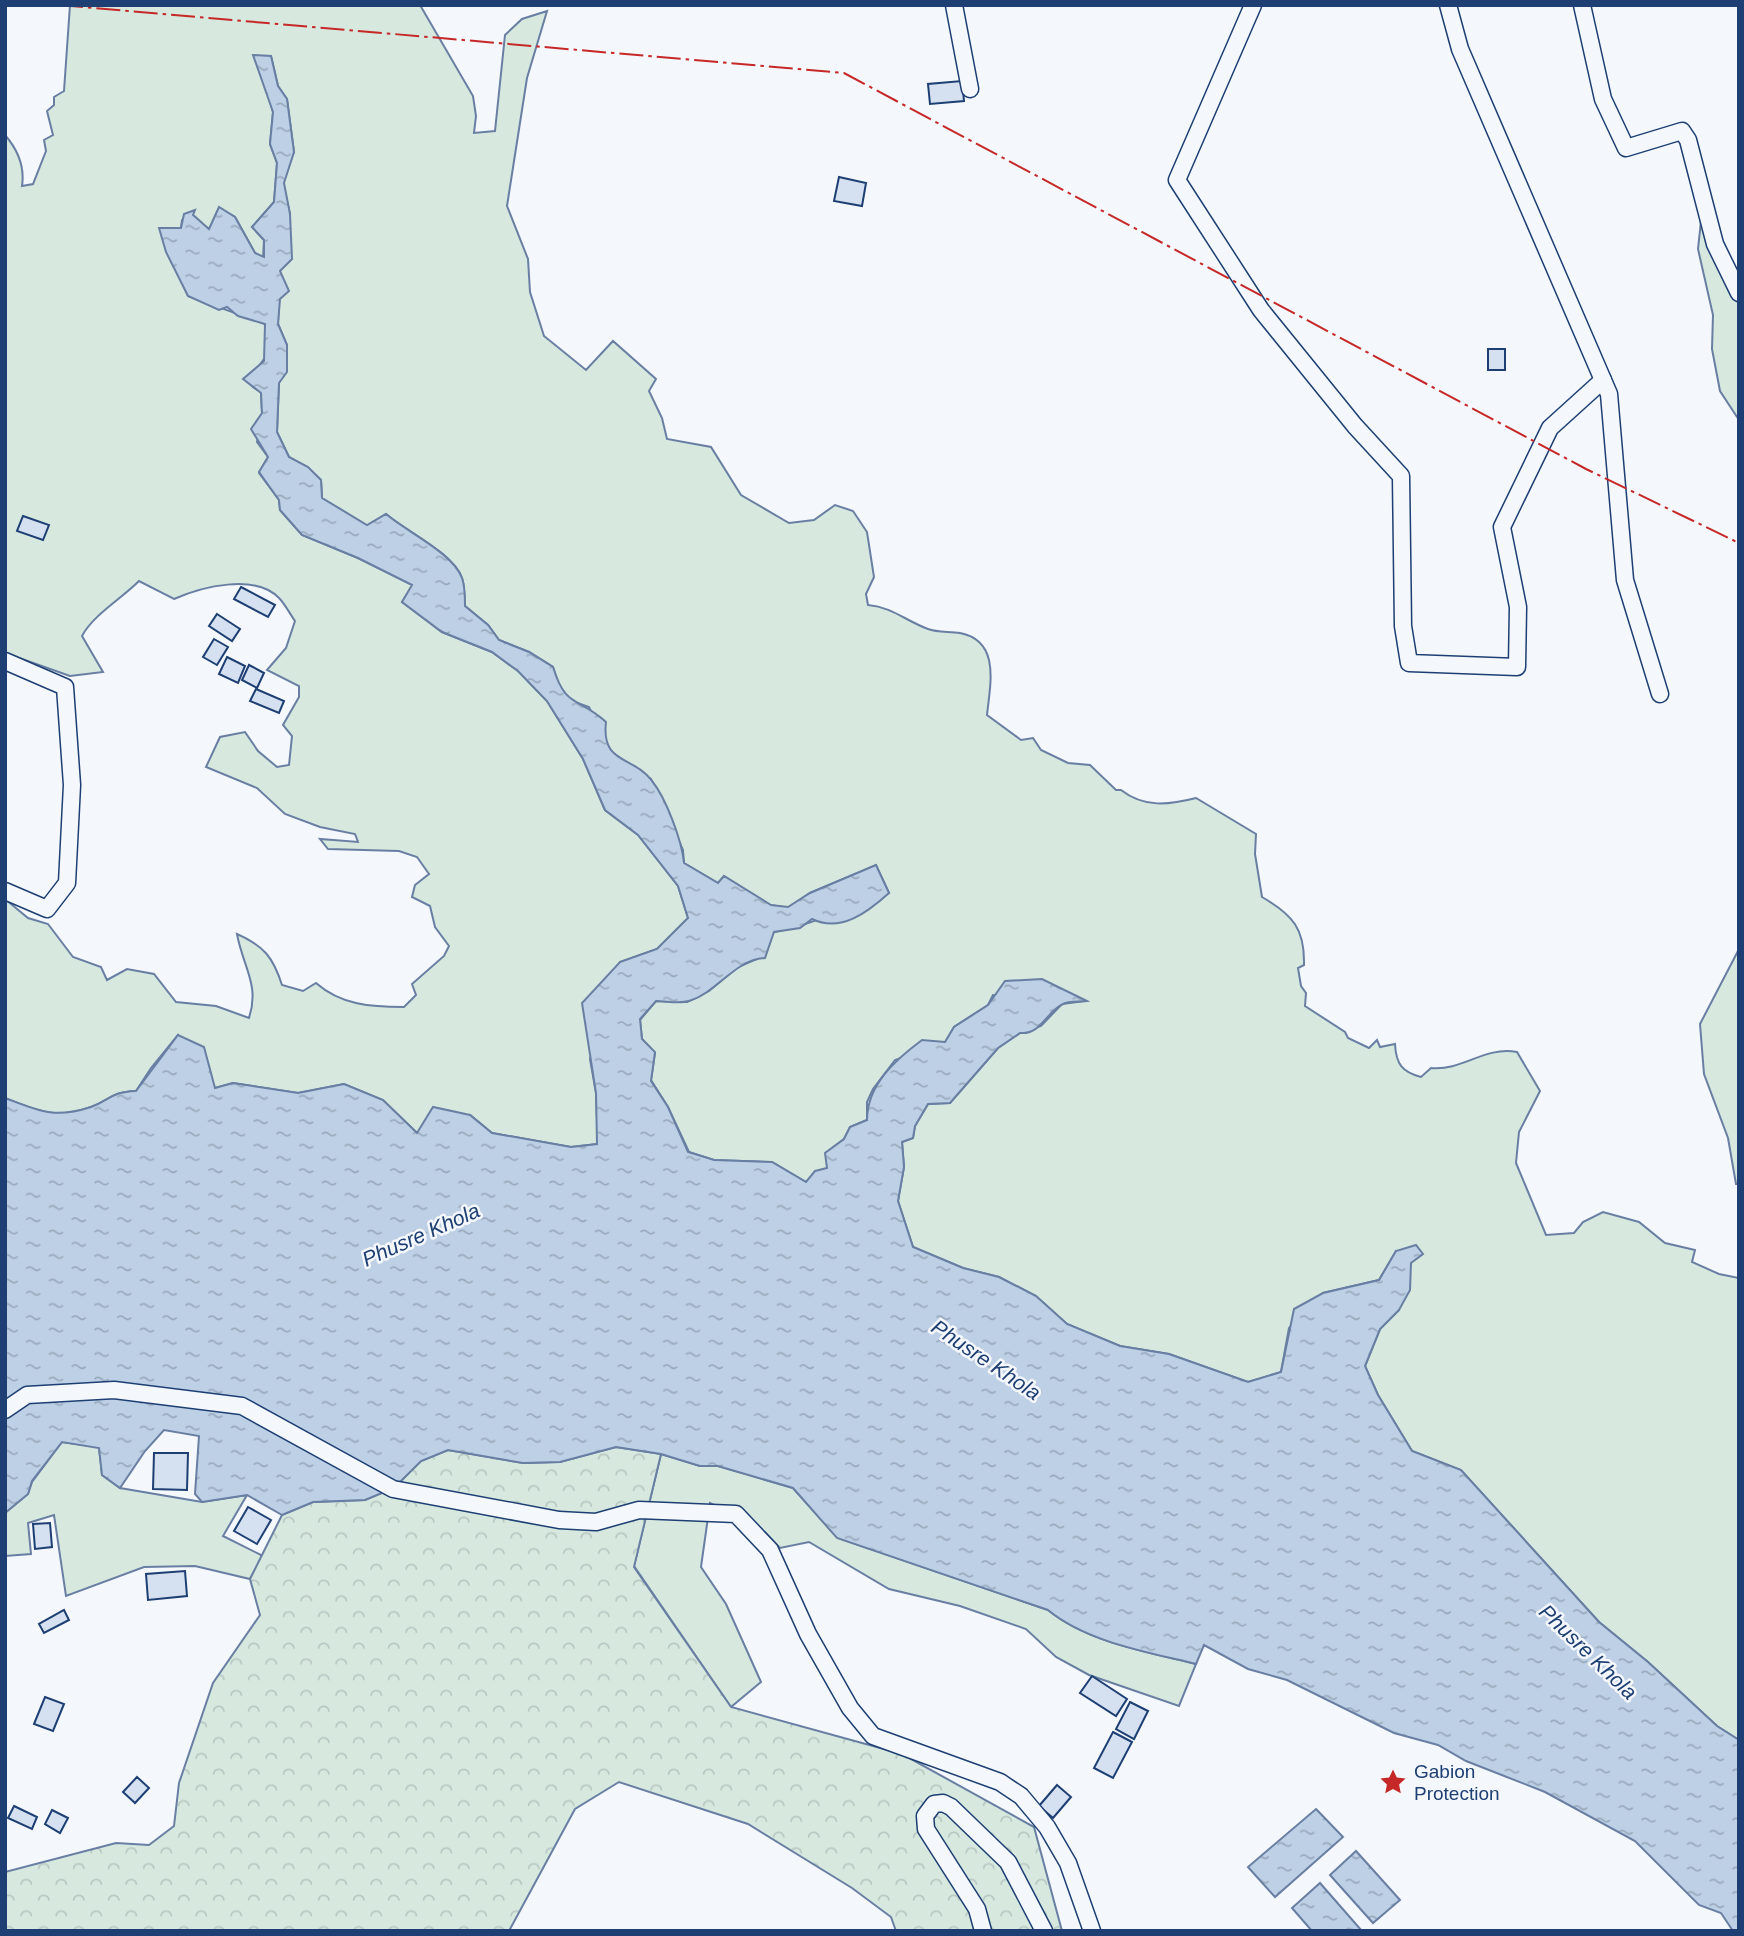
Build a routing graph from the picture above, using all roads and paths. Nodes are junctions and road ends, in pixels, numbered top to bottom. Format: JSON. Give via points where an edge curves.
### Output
{"nodes":[{"id":1,"x":954,"y":5,"type":"edge"},
{"id":2,"x":1253,"y":5,"type":"edge"},
{"id":3,"x":1448,"y":5,"type":"edge"},
{"id":4,"x":1582,"y":5,"type":"edge"},
{"id":5,"x":970,"y":89,"type":"dead end"},
{"id":6,"x":1739,"y":293,"type":"edge"},
{"id":7,"x":1603,"y":380,"type":"junction"},
{"id":8,"x":5,"y":661,"type":"edge"},
{"id":9,"x":1660,"y":694,"type":"dead end"},
{"id":10,"x":5,"y":891,"type":"edge"},
{"id":11,"x":5,"y":1410,"type":"edge"},
{"id":12,"x":983,"y":1931,"type":"edge"},
{"id":13,"x":1044,"y":1931,"type":"edge"},
{"id":14,"x":1092,"y":1931,"type":"edge"}],
"edges":[{"from":1,"to":5,"type":"street"},
{"from":2,"to":7,"type":"street","via":[[1177,180],[1261,310],[1401,476],[1403,626],[1409,663],[1517,667],[1518,607],[1502,527],[1549,428]]},
{"from":3,"to":7,"type":"street","via":[[1460,49]]},
{"from":4,"to":6,"type":"street","via":[[1603,100],[1626,148],[1682,131],[1715,244]]},
{"from":7,"to":9,"type":"street","via":[[1609,394],[1625,580]]},
{"from":8,"to":10,"type":"street","via":[[65,687],[72,785],[67,883],[47,909]]},
{"from":11,"to":14,"type":"street","via":[[27,1395],[114,1390],[242,1406],[393,1489],[559,1520],[596,1522],[639,1510],[736,1514],[770,1550],[808,1634],[850,1708],[873,1736],[1000,1782],[1021,1796],[1068,1863]]},
{"from":12,"to":13,"type":"street","via":[[977,1909],[926,1829],[925,1816],[934,1804],[951,1807],[997,1849],[1023,1886]]}]}
